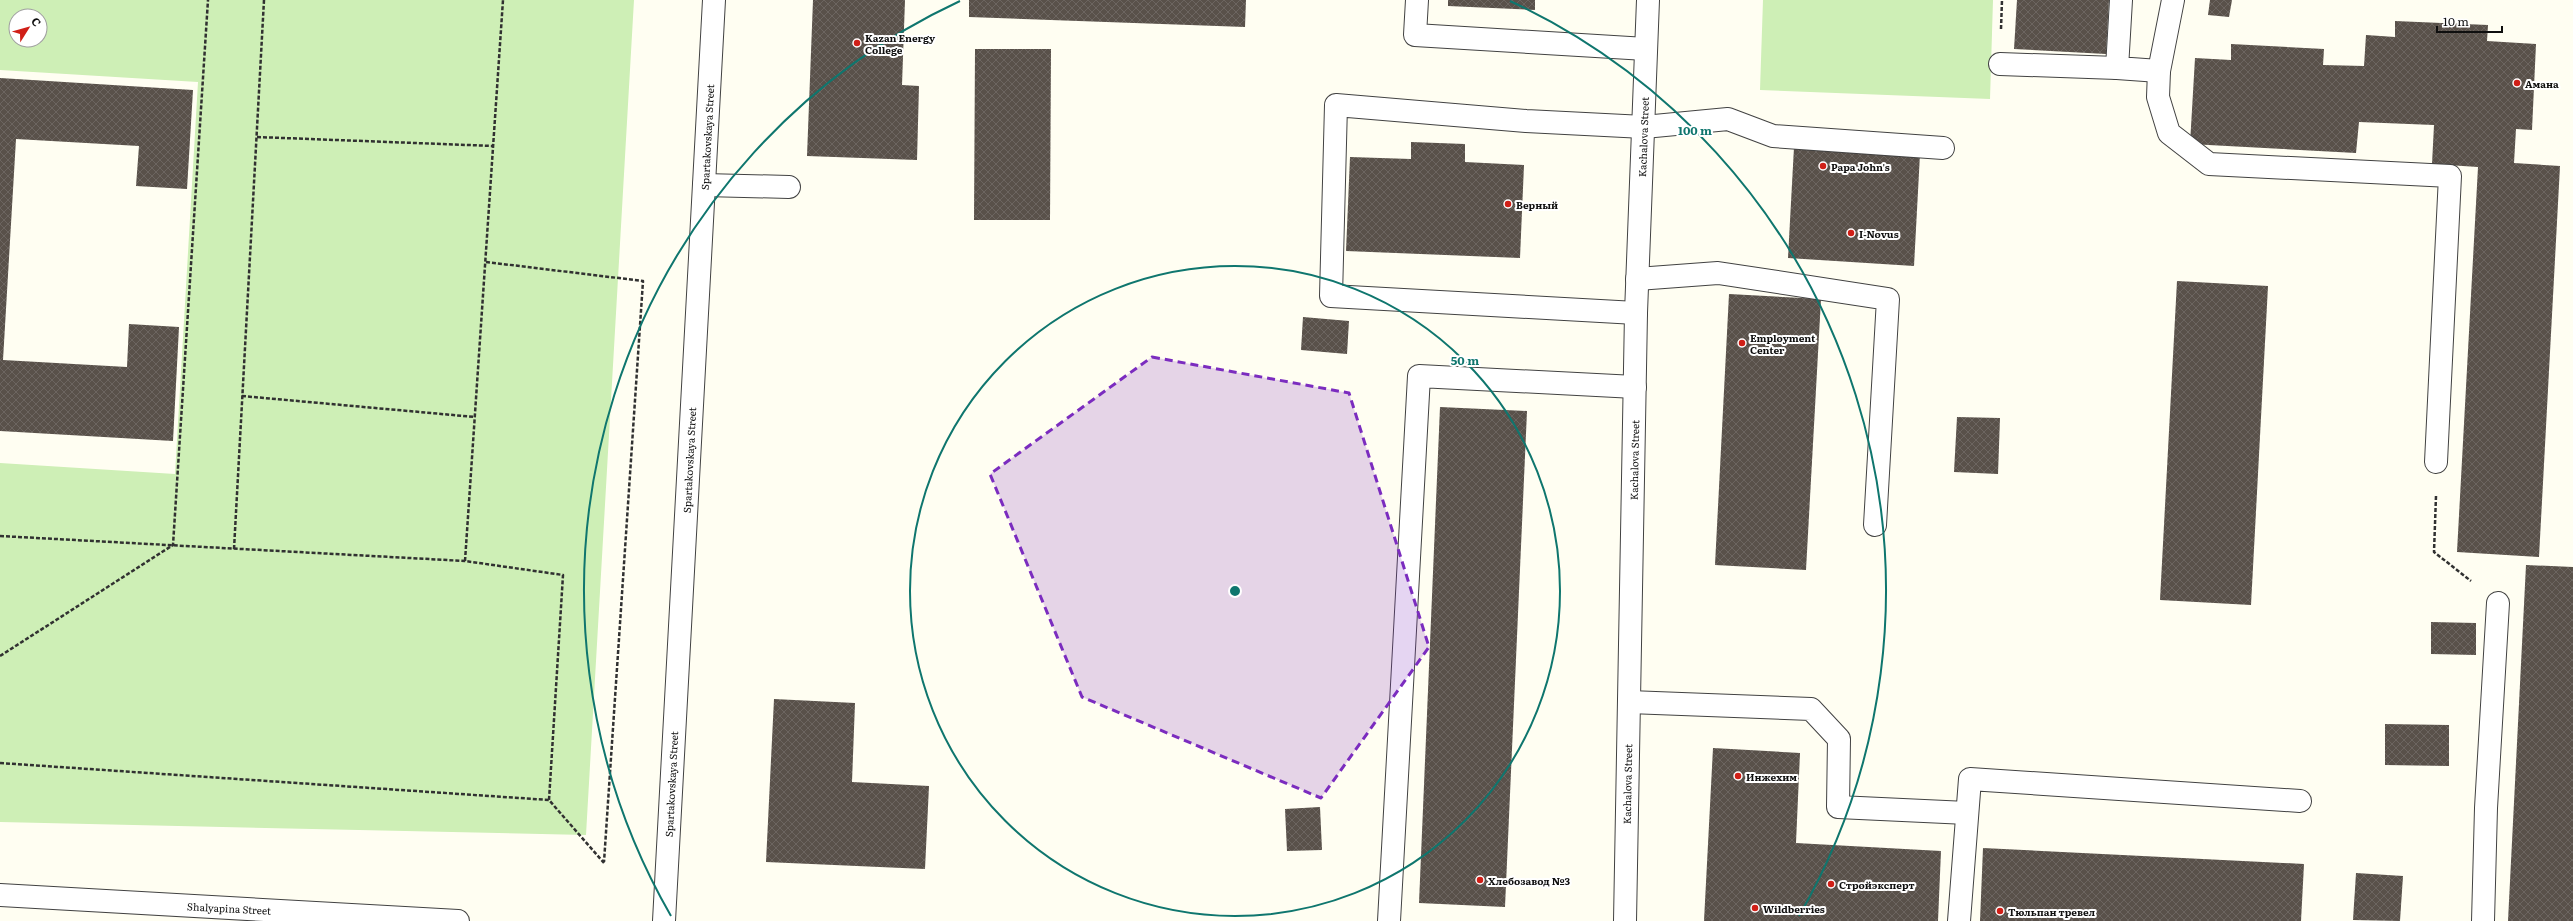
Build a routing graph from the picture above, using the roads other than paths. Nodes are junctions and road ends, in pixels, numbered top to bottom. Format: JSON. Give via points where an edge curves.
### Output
{"nodes":[{"id":1,"x":714,"y":0,"type":"edge"},
{"id":2,"x":1417,"y":0,"type":"edge"},
{"id":3,"x":1648,"y":0,"type":"edge"},
{"id":4,"x":2121,"y":0,"type":"edge"},
{"id":5,"x":2173,"y":0,"type":"edge"},
{"id":6,"x":1646,"y":49,"type":"junction"},
{"id":7,"x":2000,"y":64,"type":"dead end"},
{"id":8,"x":2117,"y":68,"type":"junction"},
{"id":9,"x":2159,"y":71,"type":"junction"},
{"id":10,"x":1644,"y":127,"type":"junction"},
{"id":11,"x":1943,"y":148,"type":"dead end"},
{"id":12,"x":704,"y":184,"type":"junction"},
{"id":13,"x":789,"y":187,"type":"dead end"},
{"id":14,"x":1637,"y":279,"type":"junction"},
{"id":15,"x":1636,"y":313,"type":"junction"},
{"id":16,"x":1635,"y":387,"type":"junction"},
{"id":17,"x":2436,"y":462,"type":"road end"},
{"id":18,"x":1875,"y":525,"type":"dead end"},
{"id":19,"x":2498,"y":603,"type":"road end"},
{"id":20,"x":1628,"y":702,"type":"junction"},
{"id":21,"x":2300,"y":801,"type":"dead end"},
{"id":22,"x":1967,"y":813,"type":"junction"},
{"id":23,"x":0,"y":894,"type":"edge"},
{"id":24,"x":458,"y":921,"type":"edge"},
{"id":25,"x":664,"y":921,"type":"edge"},
{"id":26,"x":1389,"y":921,"type":"edge"},
{"id":27,"x":1625,"y":921,"type":"edge"},
{"id":28,"x":1959,"y":921,"type":"edge"},
{"id":29,"x":2483,"y":921,"type":"edge"}],
"edges":[{"from":1,"to":12,"type":"street","name":"Spartakovskaya Street"},
{"from":2,"to":6,"type":"street","via":[[1415,35]]},
{"from":3,"to":6,"type":"street","name":"Kachalova Street"},
{"from":4,"to":8,"type":"street"},
{"from":5,"to":9,"type":"street"},
{"from":6,"to":10,"type":"street","name":"Kachalova Street"},
{"from":7,"to":8,"type":"street"},
{"from":8,"to":9,"type":"street"},
{"from":9,"to":17,"type":"street","via":[[2158,97],[2170,133],[2209,164],[2450,176]]},
{"from":10,"to":11,"type":"street","via":[[1728,119],[1772,136]]},
{"from":10,"to":14,"type":"street","name":"Kachalova Street"},
{"from":10,"to":15,"type":"street","via":[[1526,121],[1336,105],[1331,296]]},
{"from":12,"to":13,"type":"street"},
{"from":12,"to":25,"type":"street","name":"Spartakovskaya Street"},
{"from":14,"to":15,"type":"street","name":"Kachalova Street"},
{"from":14,"to":18,"type":"street","via":[[1718,273],[1888,299]]},
{"from":15,"to":16,"type":"street","name":"Kachalova Street"},
{"from":16,"to":20,"type":"street","name":"Kachalova Street"},
{"from":16,"to":26,"type":"street","via":[[1418,376]]},
{"from":19,"to":29,"type":"street","via":[[2486,808]]},
{"from":20,"to":22,"type":"street","via":[[1811,709],[1839,739],[1838,807]]},
{"from":20,"to":27,"type":"street","name":"Kachalova Street"},
{"from":21,"to":22,"type":"street","via":[[1970,779]]},
{"from":22,"to":28,"type":"street"},
{"from":23,"to":24,"type":"street","name":"Shalyapina Street"}]}
